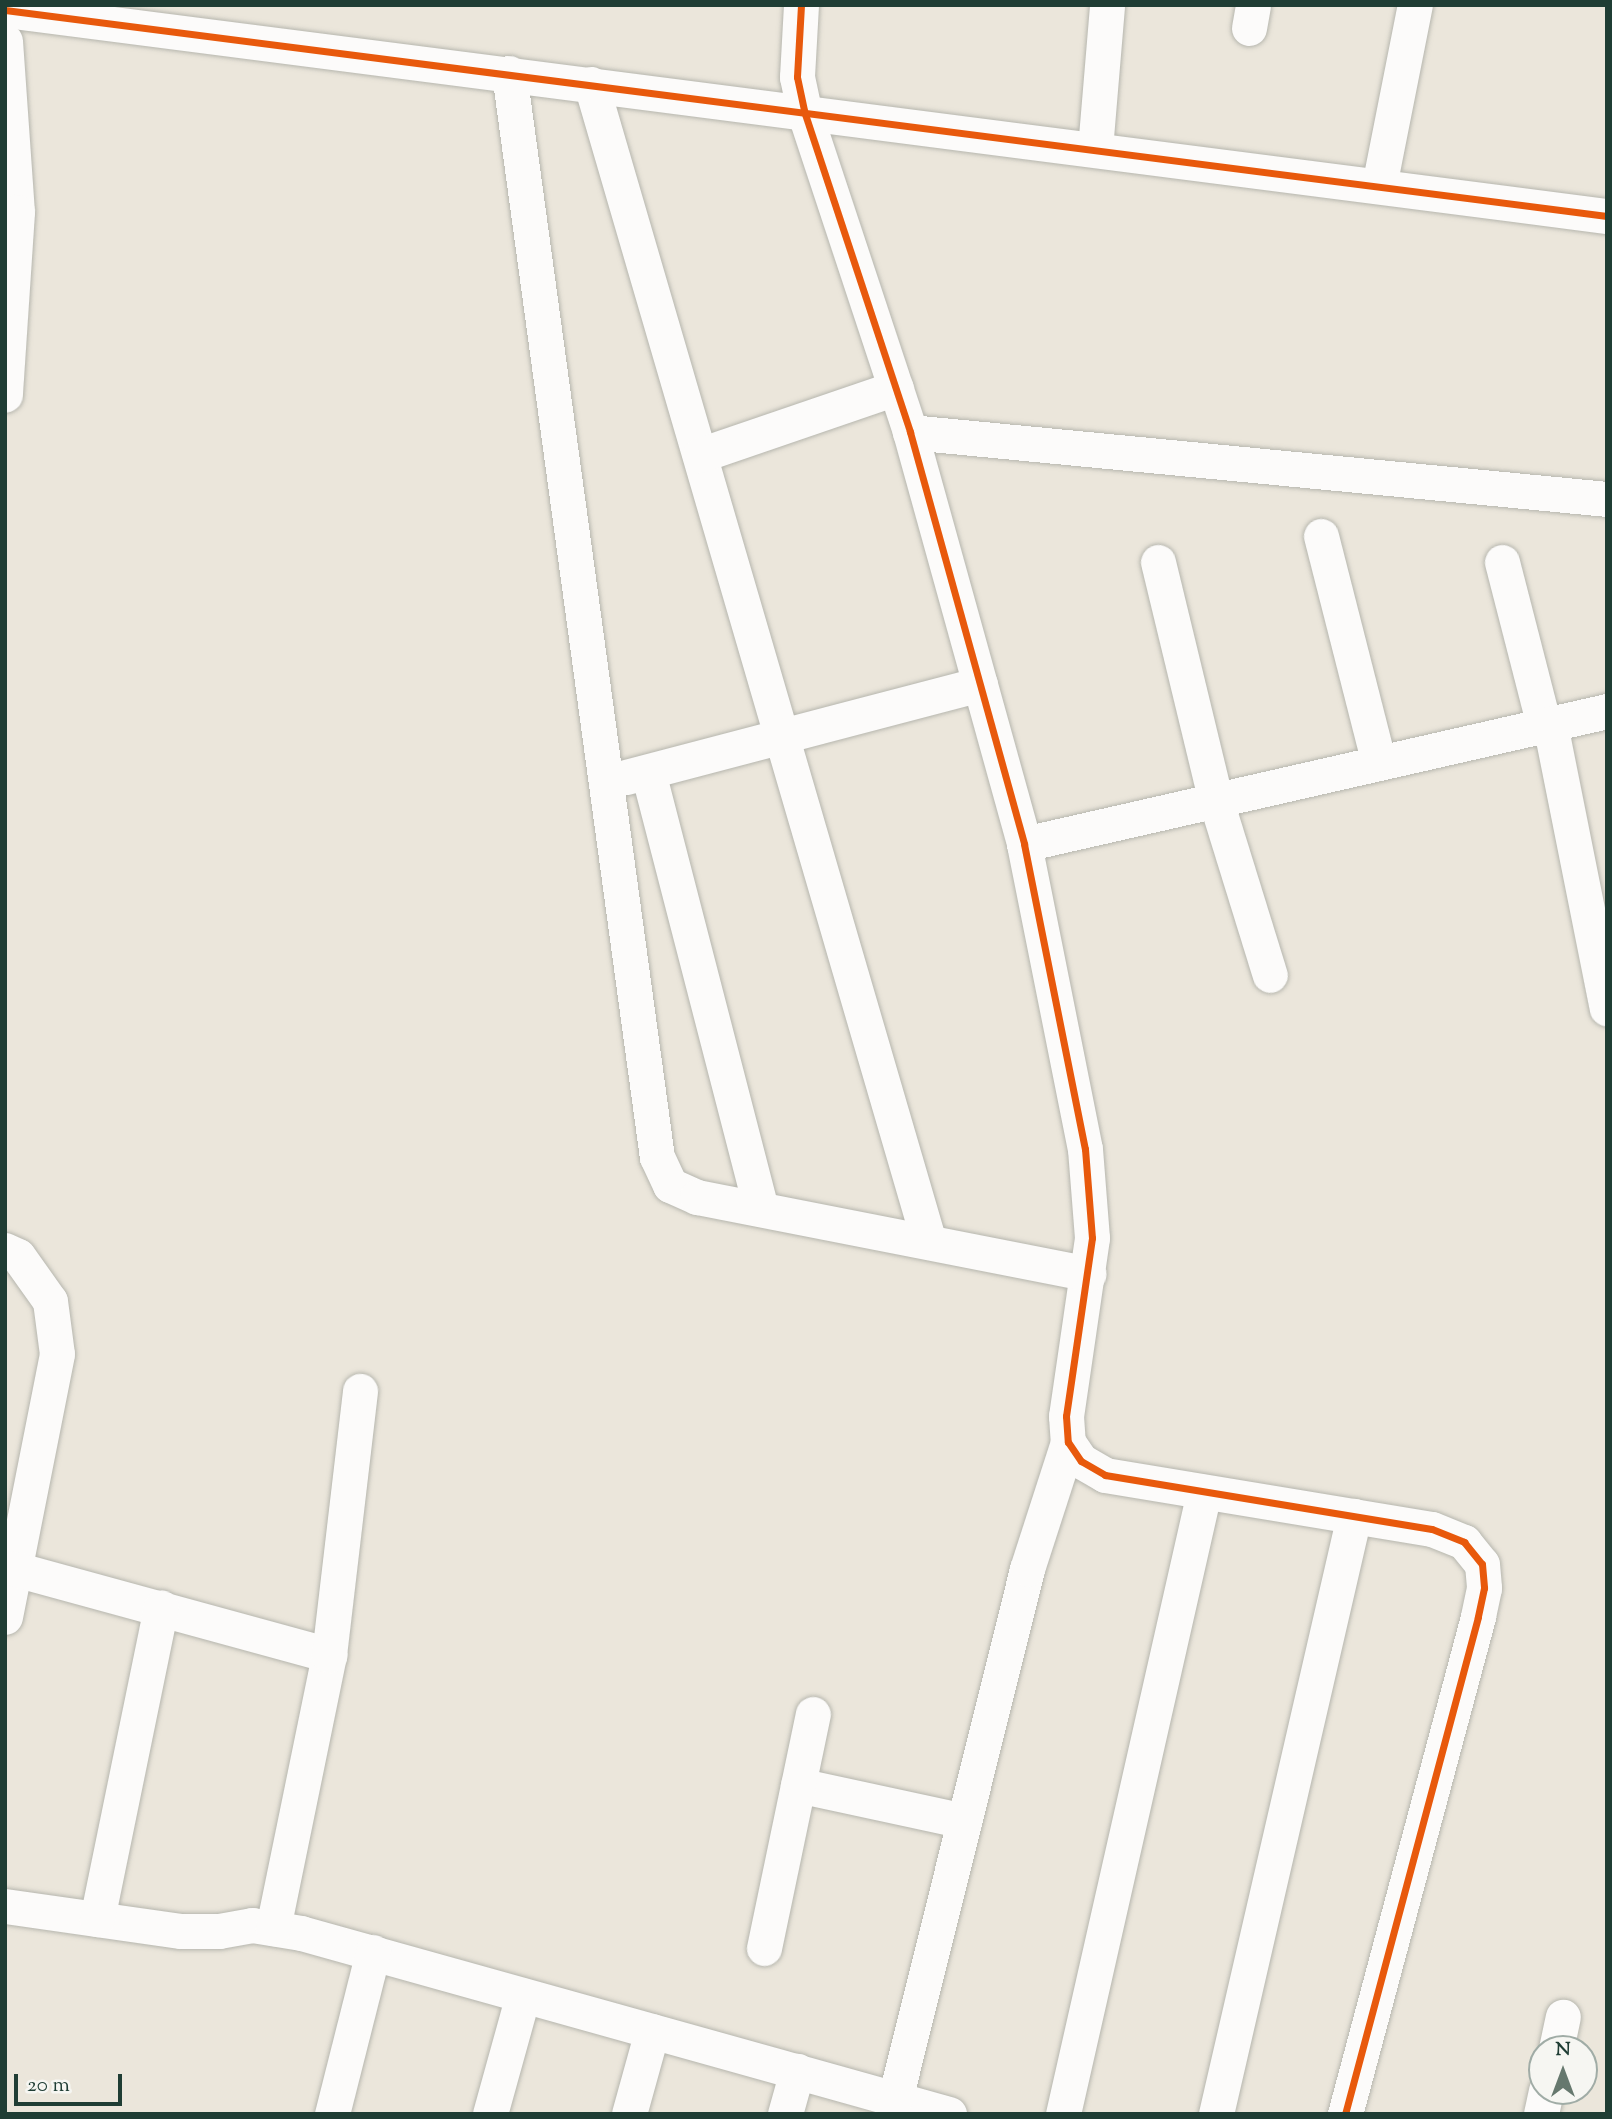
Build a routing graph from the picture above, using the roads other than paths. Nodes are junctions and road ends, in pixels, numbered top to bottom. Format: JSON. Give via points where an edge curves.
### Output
{"nodes":[{"id":1,"x":801,"y":5,"type":"edge"},
{"id":2,"x":1107,"y":5,"type":"edge"},
{"id":3,"x":1415,"y":5,"type":"edge"},
{"id":4,"x":5,"y":10,"type":"edge"},
{"id":5,"x":5,"y":41,"type":"edge"},
{"id":6,"x":509,"y":73,"type":"junction"},
{"id":7,"x":591,"y":84,"type":"junction"},
{"id":8,"x":804,"y":111,"type":"junction"},
{"id":9,"x":1095,"y":149,"type":"junction"},
{"id":10,"x":1379,"y":186,"type":"junction"},
{"id":11,"x":1607,"y":216,"type":"edge"},
{"id":12,"x":896,"y":388,"type":"junction"},
{"id":13,"x":5,"y":396,"type":"edge"},
{"id":14,"x":910,"y":432,"type":"junction"},
{"id":15,"x":700,"y":455,"type":"junction"},
{"id":16,"x":1607,"y":499,"type":"edge"},
{"id":17,"x":1321,"y":537,"type":"dead end"},
{"id":18,"x":1158,"y":562,"type":"dead end"},
{"id":19,"x":1502,"y":562,"type":"dead end"},
{"id":20,"x":980,"y":684,"type":"junction"},
{"id":21,"x":1607,"y":711,"type":"edge"},
{"id":22,"x":1547,"y":725,"type":"junction"},
{"id":23,"x":782,"y":736,"type":"junction"},
{"id":24,"x":1379,"y":763,"type":"junction"},
{"id":25,"x":648,"y":772,"type":"junction"},
{"id":26,"x":606,"y":783,"type":"junction"},
{"id":27,"x":1216,"y":801,"type":"junction"},
{"id":28,"x":1024,"y":844,"type":"junction"},
{"id":29,"x":1270,"y":975,"type":"dead end"},
{"id":30,"x":1607,"y":1008,"type":"edge"},
{"id":31,"x":761,"y":1209,"type":"junction"},
{"id":32,"x":929,"y":1242,"type":"junction"},
{"id":33,"x":5,"y":1250,"type":"edge"},
{"id":34,"x":1088,"y":1274,"type":"junction"},
{"id":35,"x":360,"y":1391,"type":"dead end"},
{"id":36,"x":1068,"y":1442,"type":"junction"},
{"id":37,"x":1204,"y":1492,"type":"junction"},
{"id":38,"x":1354,"y":1516,"type":"junction"},
{"id":39,"x":15,"y":1569,"type":"junction"},
{"id":40,"x":161,"y":1607,"type":"junction"},
{"id":41,"x":5,"y":1616,"type":"edge"},
{"id":42,"x":329,"y":1655,"type":"junction"},
{"id":43,"x":813,"y":1714,"type":"dead end"},
{"id":44,"x":798,"y":1785,"type":"junction"},
{"id":45,"x":964,"y":1821,"type":"junction"},
{"id":46,"x":5,"y":1906,"type":"edge"},
{"id":47,"x":97,"y":1919,"type":"junction"},
{"id":48,"x":273,"y":1928,"type":"junction"},
{"id":49,"x":764,"y":1948,"type":"dead end"},
{"id":50,"x":373,"y":1952,"type":"junction"},
{"id":51,"x":523,"y":1995,"type":"junction"},
{"id":52,"x":652,"y":2031,"type":"junction"},
{"id":53,"x":797,"y":2071,"type":"junction"},
{"id":54,"x":895,"y":2099,"type":"junction"},
{"id":55,"x":947,"y":2113,"type":"edge"},
{"id":56,"x":332,"y":2114,"type":"edge"},
{"id":57,"x":490,"y":2114,"type":"edge"},
{"id":58,"x":629,"y":2114,"type":"edge"},
{"id":59,"x":785,"y":2114,"type":"edge"},
{"id":60,"x":1063,"y":2114,"type":"edge"},
{"id":61,"x":1216,"y":2114,"type":"edge"},
{"id":62,"x":1345,"y":2114,"type":"edge"}],
"edges":[{"from":1,"to":8,"type":"street","via":[[797,77]]},
{"from":2,"to":9,"type":"street"},
{"from":3,"to":10,"type":"street"},
{"from":4,"to":6,"type":"street"},
{"from":5,"to":13,"type":"street","via":[[17,212]]},
{"from":6,"to":7,"type":"street"},
{"from":6,"to":26,"type":"street"},
{"from":7,"to":8,"type":"street"},
{"from":7,"to":15,"type":"street"},
{"from":8,"to":9,"type":"street"},
{"from":8,"to":12,"type":"street"},
{"from":9,"to":10,"type":"street"},
{"from":10,"to":11,"type":"street"},
{"from":12,"to":14,"type":"street"},
{"from":12,"to":15,"type":"street"},
{"from":14,"to":16,"type":"street"},
{"from":14,"to":20,"type":"street"},
{"from":15,"to":23,"type":"street"},
{"from":17,"to":24,"type":"street"},
{"from":18,"to":27,"type":"street"},
{"from":19,"to":22,"type":"street"},
{"from":20,"to":23,"type":"street"},
{"from":20,"to":28,"type":"street"},
{"from":21,"to":22,"type":"street"},
{"from":22,"to":24,"type":"street"},
{"from":22,"to":30,"type":"street"},
{"from":23,"to":25,"type":"street"},
{"from":23,"to":32,"type":"street"},
{"from":24,"to":27,"type":"street"},
{"from":25,"to":26,"type":"street"},
{"from":25,"to":31,"type":"street"},
{"from":26,"to":31,"type":"street","via":[[657,1157],[670,1185],[697,1197]]},
{"from":27,"to":28,"type":"street"},
{"from":27,"to":29,"type":"street"},
{"from":28,"to":34,"type":"street","via":[[1084,1149],[1092,1238]]},
{"from":31,"to":32,"type":"street"},
{"from":32,"to":34,"type":"street"},
{"from":33,"to":39,"type":"street","via":[[18,1256],[50,1301],[57,1354]]},
{"from":34,"to":36,"type":"street","via":[[1066,1416]]},
{"from":35,"to":42,"type":"street"},
{"from":36,"to":37,"type":"street","via":[[1081,1461],[1105,1475]]},
{"from":36,"to":45,"type":"street","via":[[1027,1569]]},
{"from":37,"to":38,"type":"street"},
{"from":37,"to":60,"type":"street"},
{"from":38,"to":61,"type":"street"},
{"from":38,"to":62,"type":"street","via":[[1432,1529],[1464,1542],[1482,1564],[1483,1588]]},
{"from":39,"to":40,"type":"street"},
{"from":39,"to":41,"type":"street"},
{"from":40,"to":42,"type":"street"},
{"from":40,"to":47,"type":"street"},
{"from":42,"to":48,"type":"street"},
{"from":43,"to":44,"type":"street"},
{"from":44,"to":45,"type":"street"},
{"from":44,"to":49,"type":"street"},
{"from":45,"to":54,"type":"street"},
{"from":46,"to":47,"type":"street"},
{"from":47,"to":48,"type":"street","via":[[181,1931],[252,1925]]},
{"from":48,"to":50,"type":"street"},
{"from":50,"to":51,"type":"street"},
{"from":50,"to":56,"type":"street"},
{"from":51,"to":52,"type":"street"},
{"from":51,"to":57,"type":"street"},
{"from":52,"to":53,"type":"street"},
{"from":52,"to":58,"type":"street"},
{"from":53,"to":54,"type":"street"},
{"from":53,"to":59,"type":"street"},
{"from":54,"to":55,"type":"street"}]}
